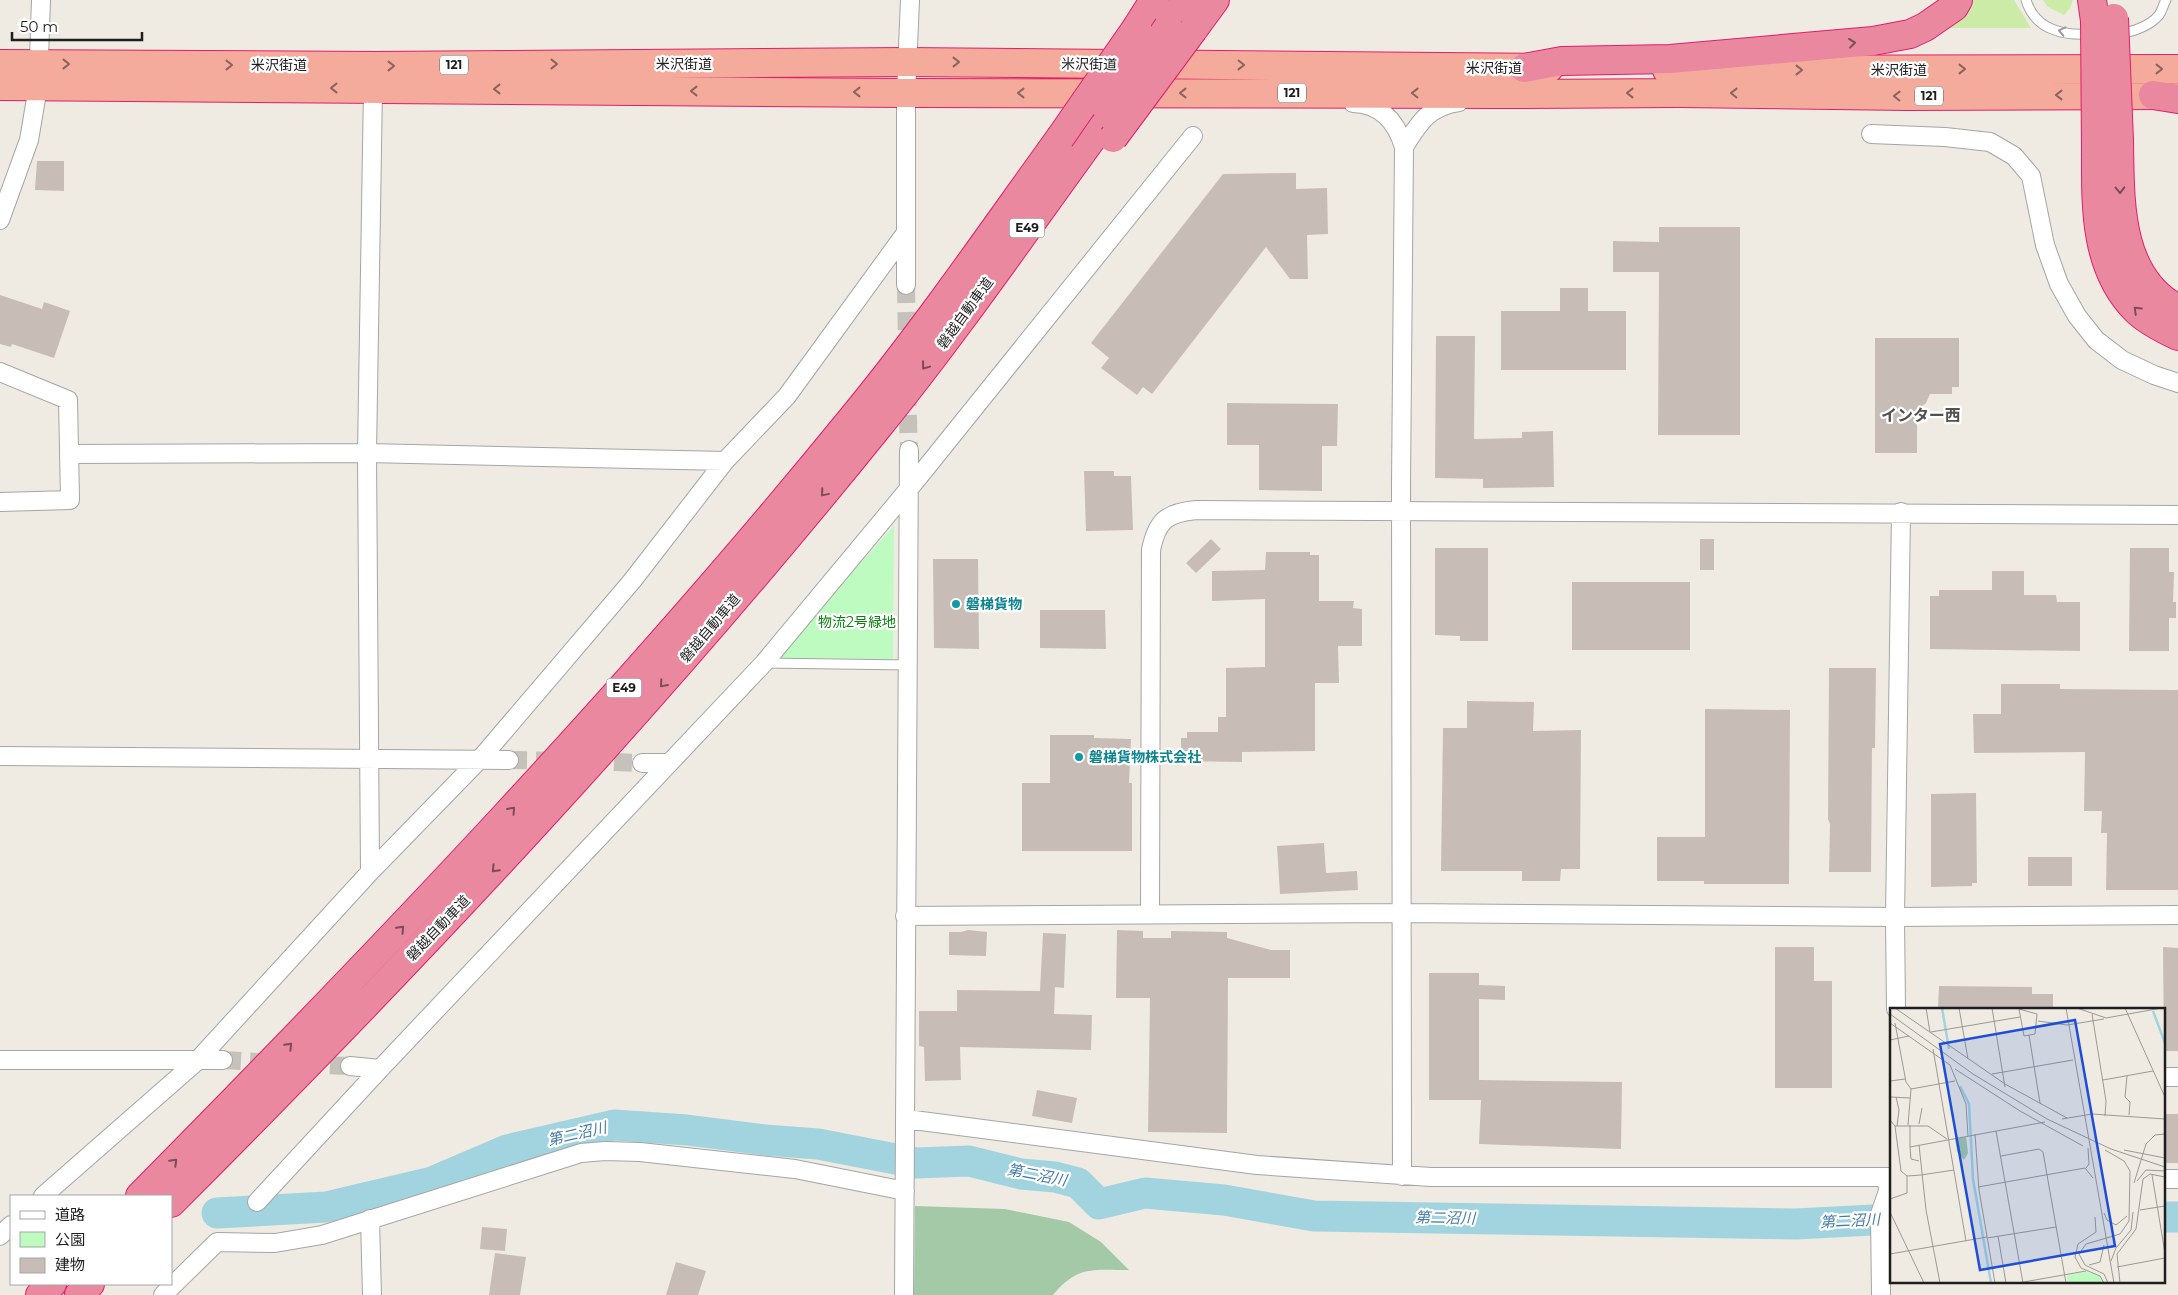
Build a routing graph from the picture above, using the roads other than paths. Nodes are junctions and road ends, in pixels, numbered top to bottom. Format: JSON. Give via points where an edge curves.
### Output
{"nodes":[{"id":1,"x":41,"y":0,"type":"edge"},
{"id":2,"x":910,"y":0,"type":"edge"},
{"id":3,"x":1154,"y":0,"type":"edge"},
{"id":4,"x":1185,"y":0,"type":"edge"},
{"id":5,"x":1215,"y":0,"type":"edge"},
{"id":6,"x":1958,"y":0,"type":"edge"},
{"id":7,"x":2026,"y":0,"type":"edge"},
{"id":8,"x":2166,"y":0,"type":"edge"},
{"id":9,"x":2103,"y":10,"type":"edge"},
{"id":10,"x":1181,"y":28,"type":"junction"},
{"id":11,"x":907,"y":62,"type":"junction"},
{"id":12,"x":0,"y":64,"type":"edge"},
{"id":13,"x":1524,"y":68,"type":"junction"},
{"id":14,"x":2178,"y":69,"type":"edge"},
{"id":15,"x":39,"y":76,"type":"junction"},
{"id":16,"x":0,"y":86,"type":"edge"},
{"id":17,"x":373,"y":88,"type":"junction"},
{"id":18,"x":906,"y":93,"type":"junction"},
{"id":19,"x":1216,"y":93,"type":"junction"},
{"id":20,"x":1505,"y":94,"type":"junction"},
{"id":21,"x":2170,"y":96,"type":"edge"},
{"id":22,"x":1871,"y":134,"type":"dead end"},
{"id":23,"x":1193,"y":136,"type":"dead end"},
{"id":24,"x":2108,"y":144,"type":"junction"},
{"id":25,"x":1404,"y":147,"type":"junction"},
{"id":26,"x":0,"y":220,"type":"edge"},
{"id":27,"x":905,"y":234,"type":"junction"},
{"id":28,"x":906,"y":285,"type":"tunnel mouth"},
{"id":29,"x":2178,"y":309,"type":"edge"},
{"id":30,"x":2178,"y":336,"type":"edge"},
{"id":31,"x":0,"y":372,"type":"edge"},
{"id":32,"x":2178,"y":383,"type":"edge"},
{"id":33,"x":909,"y":450,"type":"tunnel mouth"},
{"id":34,"x":367,"y":453,"type":"junction"},
{"id":35,"x":69,"y":454,"type":"junction"},
{"id":36,"x":725,"y":461,"type":"junction"},
{"id":37,"x":909,"y":488,"type":"junction"},
{"id":38,"x":0,"y":502,"type":"edge"},
{"id":39,"x":1400,"y":512,"type":"junction"},
{"id":40,"x":1900,"y":512,"type":"junction"},
{"id":41,"x":2178,"y":515,"type":"edge"},
{"id":42,"x":764,"y":663,"type":"junction"},
{"id":43,"x":911,"y":665,"type":"junction"},
{"id":44,"x":0,"y":756,"type":"edge"},
{"id":45,"x":370,"y":758,"type":"junction"},
{"id":46,"x":481,"y":758,"type":"junction"},
{"id":47,"x":509,"y":760,"type":"tunnel mouth"},
{"id":48,"x":642,"y":762,"type":"tunnel mouth"},
{"id":49,"x":669,"y":764,"type":"junction"},
{"id":50,"x":370,"y":872,"type":"junction"},
{"id":51,"x":1401,"y":913,"type":"junction"},
{"id":52,"x":1150,"y":914,"type":"junction"},
{"id":53,"x":2178,"y":915,"type":"edge"},
{"id":54,"x":906,"y":916,"type":"junction"},
{"id":55,"x":1895,"y":917,"type":"junction"},
{"id":56,"x":1896,"y":1008,"type":"edge"},
{"id":57,"x":0,"y":1060,"type":"edge"},
{"id":58,"x":223,"y":1060,"type":"tunnel mouth"},
{"id":59,"x":196,"y":1062,"type":"junction"},
{"id":60,"x":350,"y":1066,"type":"tunnel mouth"},
{"id":61,"x":380,"y":1069,"type":"junction"},
{"id":62,"x":906,"y":1119,"type":"junction"},
{"id":63,"x":1402,"y":1176,"type":"junction"},
{"id":64,"x":1889,"y":1177,"type":"edge"},
{"id":65,"x":905,"y":1186,"type":"junction"},
{"id":66,"x":44,"y":1195,"type":"edge"},
{"id":67,"x":141,"y":1195,"type":"edge"},
{"id":68,"x":172,"y":1202,"type":"edge"},
{"id":69,"x":257,"y":1202,"type":"dead end"},
{"id":70,"x":370,"y":1219,"type":"junction"},
{"id":71,"x":10,"y":1226,"type":"edge"},
{"id":72,"x":0,"y":1236,"type":"edge"},
{"id":73,"x":51,"y":1285,"type":"edge"},
{"id":74,"x":89,"y":1285,"type":"edge"},
{"id":75,"x":40,"y":1295,"type":"edge"},
{"id":76,"x":79,"y":1295,"type":"edge"},
{"id":77,"x":163,"y":1295,"type":"edge"},
{"id":78,"x":372,"y":1295,"type":"edge"},
{"id":79,"x":904,"y":1295,"type":"edge"},
{"id":80,"x":1881,"y":1295,"type":"edge"}],
"edges":[{"from":1,"to":15,"type":"street"},
{"from":2,"to":11,"type":"street"},
{"from":67,"to":3,"type":"highway","name":"磐越自動車道","number":"E49","one_way":true,"bridge":true,"via":[[320,1014],[476,849],[680,624],[856,414],[932,314],[1060,138]]},
{"from":4,"to":10,"type":"highway","name":"磐越自動車道","number":"E49"},
{"from":5,"to":10,"type":"highway"},
{"from":13,"to":6,"type":"highway","one_way":true,"via":[[1562,61],[1670,59],[1836,46],[1910,34],[1925,28]]},
{"from":8,"to":7,"type":"lane","one_way":true,"via":[[2158,16],[2127,33],[2079,35],[2038,22]]},
{"from":9,"to":24,"type":"highway","bridge":true},
{"from":10,"to":68,"type":"highway","name":"磐越自動車道","number":"E49","one_way":true,"bridge":true,"via":[[1106,134],[879,426],[701,640],[498,866]]},
{"from":11,"to":13,"type":"highway","name":"米沢街道","number":"121","one_way":true},
{"from":15,"to":11,"type":"highway","name":"米沢街道","number":"121","one_way":true,"via":[[374,66]]},
{"from":11,"to":18,"type":"street"},
{"from":12,"to":15,"type":"highway","name":"米沢街道","number":"121"},
{"from":13,"to":14,"type":"highway","name":"米沢街道","number":"121","one_way":true},
{"from":15,"to":16,"type":"highway","name":"米沢街道","number":"121"},
{"from":17,"to":15,"type":"highway","name":"米沢街道","number":"121","one_way":true},
{"from":15,"to":26,"type":"street","via":[[29,140]]},
{"from":18,"to":17,"type":"highway","name":"米沢街道","number":"121","one_way":true},
{"from":17,"to":34,"type":"street"},
{"from":19,"to":18,"type":"highway","name":"米沢街道","number":"121","one_way":true},
{"from":18,"to":27,"type":"street"},
{"from":20,"to":19,"type":"highway","name":"米沢街道","number":"121","one_way":true},
{"from":19,"to":25,"type":"street","via":[[1237,103],[1348,103],[1375,107],[1396,128]]},
{"from":21,"to":20,"type":"highway","name":"米沢街道","number":"121","one_way":true,"via":[[1679,92]]},
{"from":20,"to":25,"type":"street","via":[[1489,102],[1458,102],[1434,109],[1416,127]]},
{"from":22,"to":32,"type":"street","via":[[1990,142],[2014,156],[2031,176],[2045,245],[2059,284],[2077,316],[2096,340],[2122,360]]},
{"from":23,"to":37,"type":"street"},
{"from":24,"to":29,"type":"highway","one_way":true,"via":[[2126,240],[2138,269],[2167,304]]},
{"from":30,"to":24,"type":"highway","one_way":true,"via":[[2136,310],[2107,265],[2100,234],[2096,188]]},
{"from":25,"to":39,"type":"street"},
{"from":27,"to":28,"type":"street"},
{"from":27,"to":36,"type":"street","via":[[787,396]]},
{"from":31,"to":35,"type":"street","via":[[68,400]]},
{"from":33,"to":37,"type":"street"},
{"from":34,"to":35,"type":"street"},
{"from":34,"to":36,"type":"street"},
{"from":34,"to":45,"type":"street"},
{"from":35,"to":38,"type":"street","via":[[70,500]]},
{"from":36,"to":46,"type":"street","via":[[632,581]]},
{"from":37,"to":42,"type":"street"},
{"from":37,"to":43,"type":"street"},
{"from":39,"to":40,"type":"street"},
{"from":39,"to":51,"type":"street"},
{"from":39,"to":52,"type":"street","via":[[1196,510],[1164,519],[1151,550]]},
{"from":40,"to":41,"type":"street"},
{"from":40,"to":55,"type":"street"},
{"from":42,"to":43,"type":"lane"},
{"from":42,"to":49,"type":"street"},
{"from":43,"to":54,"type":"street"},
{"from":44,"to":45,"type":"street"},
{"from":45,"to":46,"type":"street"},
{"from":45,"to":50,"type":"street"},
{"from":46,"to":47,"type":"street"},
{"from":46,"to":50,"type":"street"},
{"from":48,"to":49,"type":"street"},
{"from":49,"to":61,"type":"street"},
{"from":50,"to":59,"type":"street"},
{"from":51,"to":52,"type":"street"},
{"from":51,"to":55,"type":"street"},
{"from":51,"to":63,"type":"street"},
{"from":52,"to":54,"type":"street"},
{"from":53,"to":55,"type":"street"},
{"from":54,"to":62,"type":"street"},
{"from":55,"to":56,"type":"street"},
{"from":57,"to":59,"type":"street"},
{"from":58,"to":59,"type":"street"},
{"from":59,"to":66,"type":"street"},
{"from":60,"to":61,"type":"street"},
{"from":61,"to":69,"type":"street"},
{"from":62,"to":63,"type":"street","via":[[1257,1165]]},
{"from":62,"to":65,"type":"street"},
{"from":63,"to":64,"type":"street"},
{"from":64,"to":80,"type":"street","via":[[1880,1220]]},
{"from":65,"to":70,"type":"street","via":[[795,1170],[640,1152],[604,1151],[581,1153]]},
{"from":65,"to":79,"type":"street"},
{"from":70,"to":77,"type":"street","via":[[329,1233],[275,1243],[217,1242]]},
{"from":70,"to":78,"type":"street"},
{"from":71,"to":72,"type":"street"},
{"from":73,"to":75,"type":"highway"},
{"from":74,"to":76,"type":"highway"}]}
